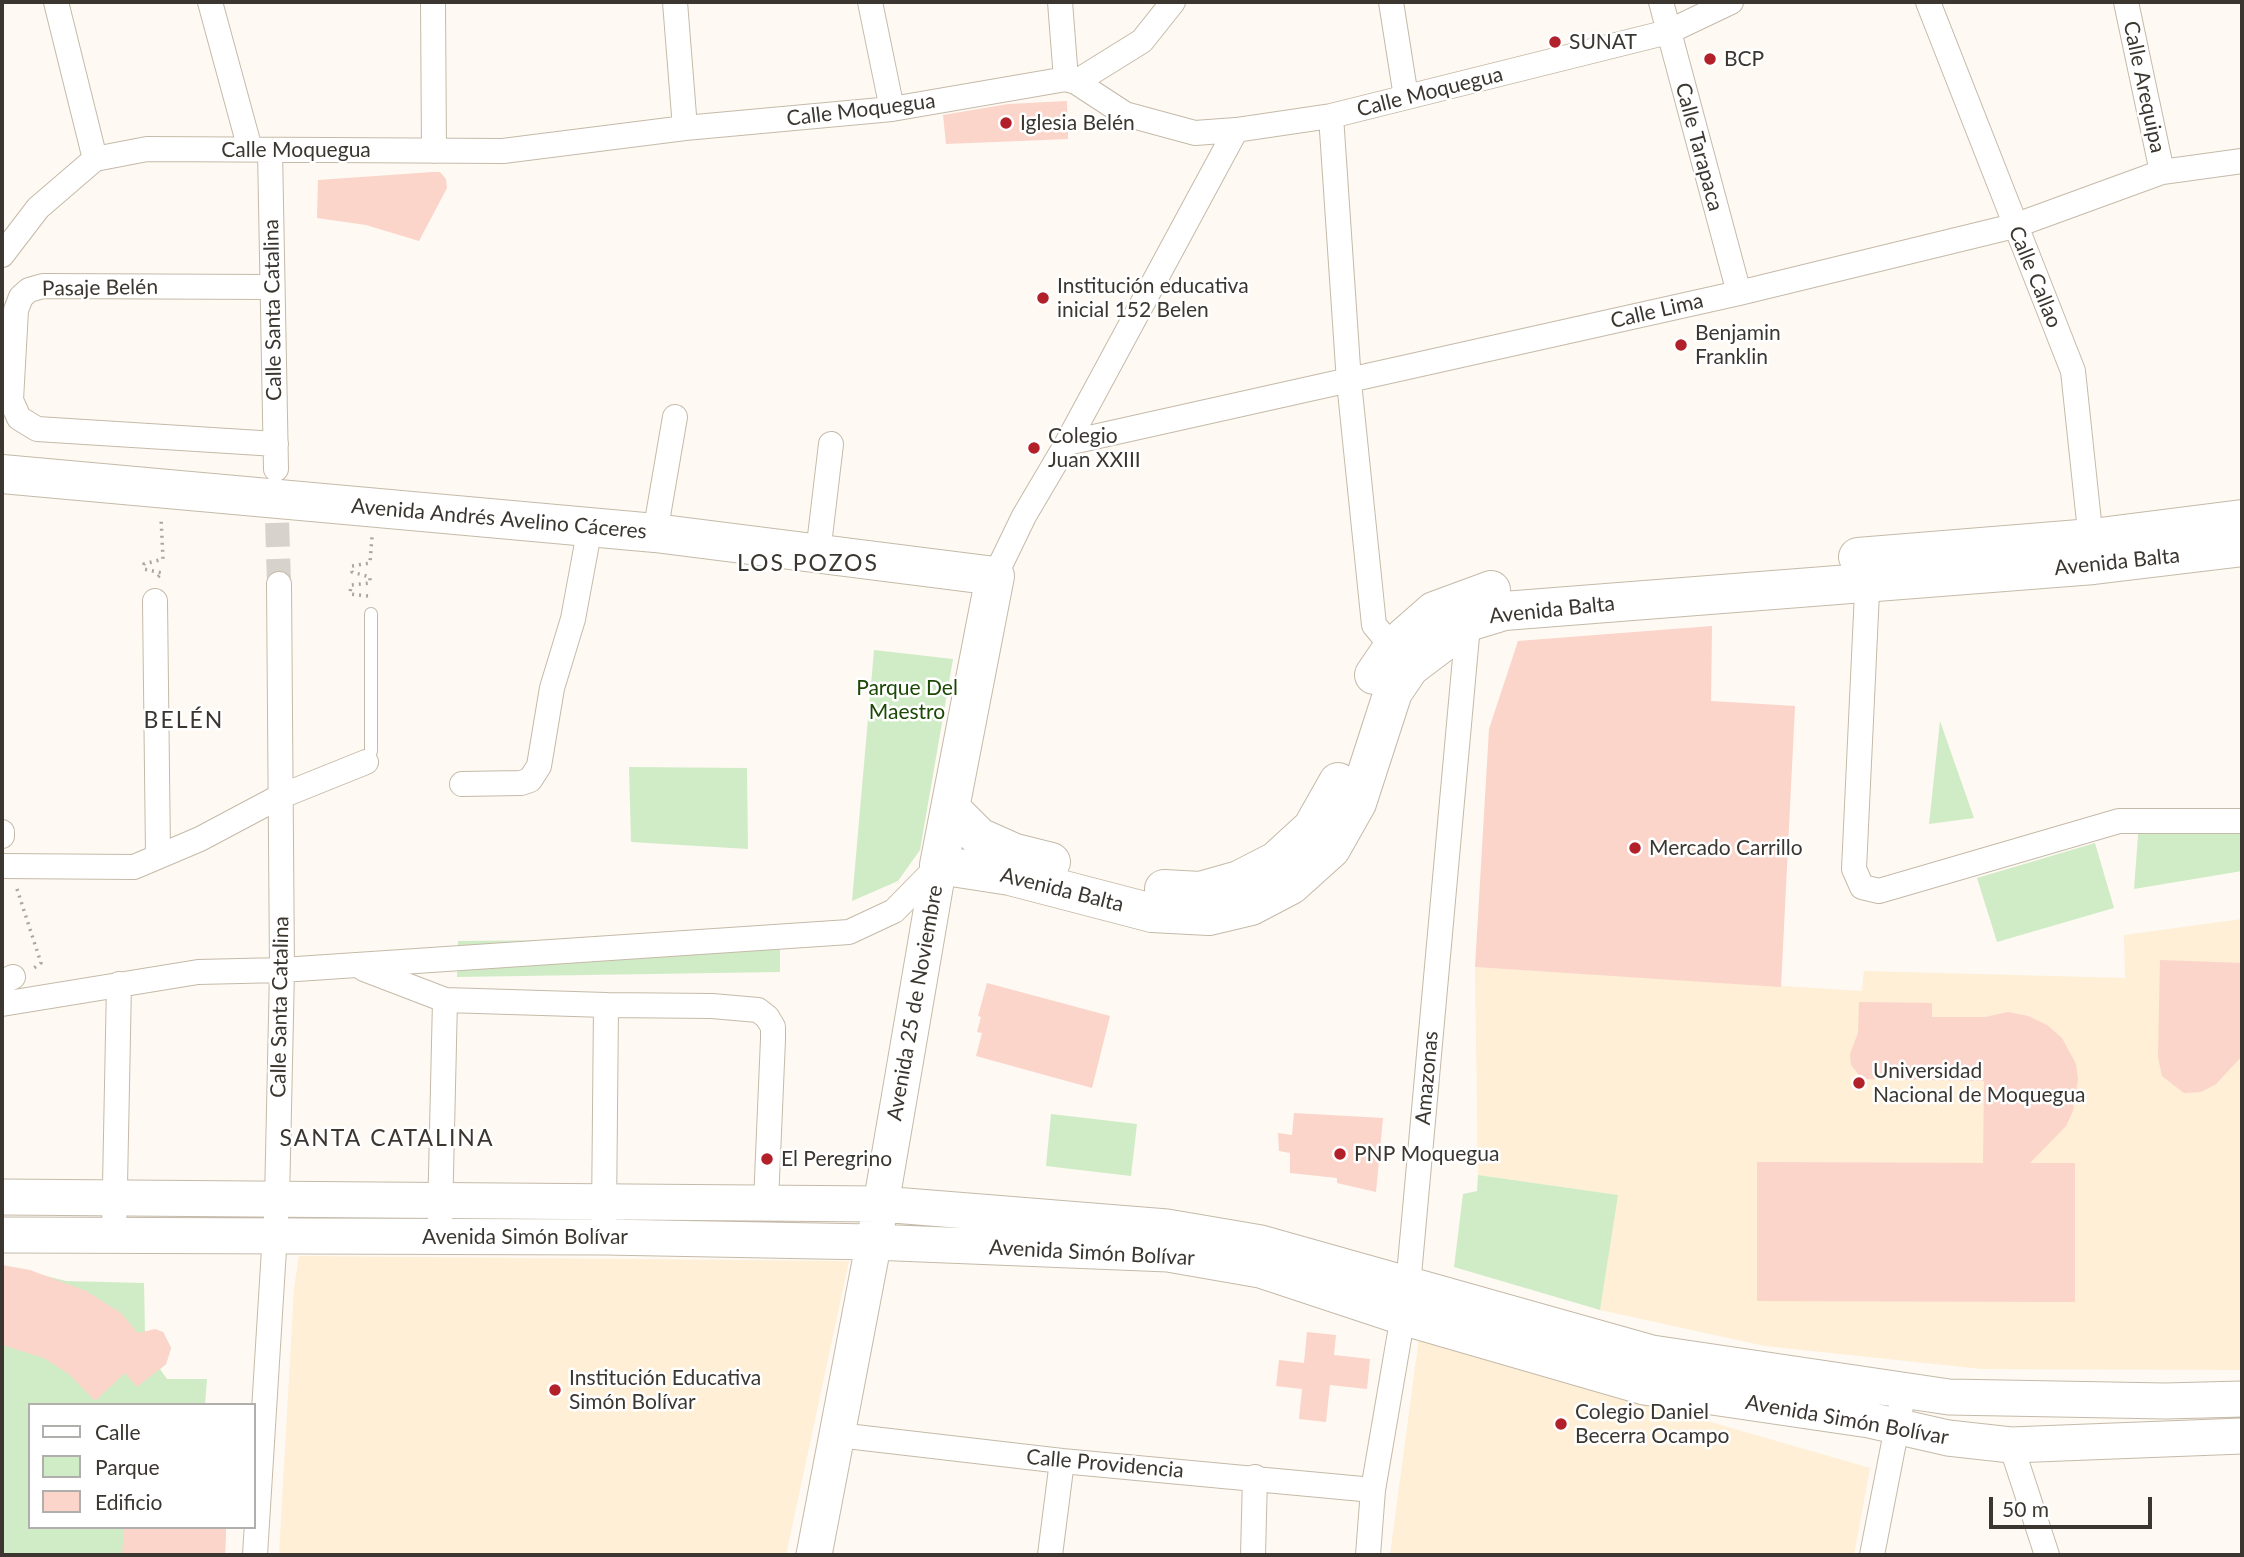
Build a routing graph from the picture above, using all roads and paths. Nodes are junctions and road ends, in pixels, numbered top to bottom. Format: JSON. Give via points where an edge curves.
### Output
{"nodes":[{"id":1,"x":56,"y":2,"type":"edge"},
{"id":2,"x":210,"y":2,"type":"edge"},
{"id":3,"x":433,"y":2,"type":"edge"},
{"id":4,"x":675,"y":2,"type":"edge"},
{"id":5,"x":870,"y":2,"type":"edge"},
{"id":6,"x":1060,"y":2,"type":"edge"},
{"id":7,"x":1173,"y":2,"type":"edge"},
{"id":8,"x":1391,"y":2,"type":"edge"},
{"id":9,"x":1661,"y":2,"type":"edge"},
{"id":10,"x":1731,"y":2,"type":"edge"},
{"id":11,"x":1928,"y":2,"type":"edge"},
{"id":12,"x":2126,"y":2,"type":"edge"},
{"id":13,"x":1668,"y":32,"type":"junction"},
{"id":14,"x":1071,"y":80,"type":"junction"},
{"id":15,"x":1406,"y":97,"type":"junction"},
{"id":16,"x":892,"y":109,"type":"junction"},
{"id":17,"x":1331,"y":117,"type":"junction"},
{"id":18,"x":685,"y":128,"type":"junction"},
{"id":19,"x":1236,"y":130,"type":"junction"},
{"id":20,"x":260,"y":149,"type":"junction"},
{"id":21,"x":434,"y":151,"type":"junction"},
{"id":22,"x":95,"y":159,"type":"junction"},
{"id":23,"x":2242,"y":161,"type":"edge"},
{"id":24,"x":2162,"y":172,"type":"junction"},
{"id":25,"x":2014,"y":226,"type":"junction"},
{"id":26,"x":2,"y":255,"type":"edge"},
{"id":27,"x":271,"y":287,"type":"junction"},
{"id":28,"x":1739,"y":293,"type":"junction"},
{"id":29,"x":1349,"y":382,"type":"junction"},
{"id":30,"x":675,"y":417,"type":"dead end"},
{"id":31,"x":276,"y":443,"type":"junction"},
{"id":32,"x":1067,"y":443,"type":"junction"},
{"id":33,"x":831,"y":444,"type":"dead end"},
{"id":34,"x":276,"y":469,"type":"tunnel mouth"},
{"id":35,"x":2,"y":474,"type":"edge"},
{"id":36,"x":2,"y":499,"type":"edge"},
{"id":37,"x":161,"y":513,"type":"junction"},
{"id":38,"x":2242,"y":519,"type":"edge"},
{"id":39,"x":373,"y":531,"type":"junction"},
{"id":40,"x":656,"y":533,"type":"junction"},
{"id":41,"x":588,"y":538,"type":"junction"},
{"id":42,"x":2242,"y":547,"type":"edge"},
{"id":43,"x":2093,"y":551,"type":"junction"},
{"id":44,"x":818,"y":553,"type":"junction"},
{"id":45,"x":1868,"y":569,"type":"junction"},
{"id":46,"x":279,"y":584,"type":"tunnel mouth"},
{"id":47,"x":992,"y":586,"type":"junction"},
{"id":48,"x":153,"y":590,"type":"joint"},
{"id":49,"x":1469,"y":610,"type":"junction"},
{"id":50,"x":371,"y":614,"type":"joint"},
{"id":51,"x":1401,"y":657,"type":"junction"},
{"id":52,"x":366,"y":762,"type":"joint"},
{"id":53,"x":462,"y":783,"type":"dead end"},
{"id":54,"x":279,"y":797,"type":"junction"},
{"id":55,"x":950,"y":808,"type":"junction"},
{"id":56,"x":2242,"y":821,"type":"edge"},
{"id":57,"x":159,"y":855,"type":"junction"},
{"id":58,"x":939,"y":865,"type":"junction"},
{"id":59,"x":6,"y":867,"type":"edge"},
{"id":60,"x":355,"y":966,"type":"junction"},
{"id":61,"x":282,"y":970,"type":"junction"},
{"id":62,"x":119,"y":984,"type":"junction"},
{"id":63,"x":51,"y":995,"type":"junction"},
{"id":64,"x":445,"y":1000,"type":"junction"},
{"id":65,"x":2,"y":1004,"type":"edge"},
{"id":66,"x":606,"y":1005,"type":"junction"},
{"id":67,"x":2,"y":1198,"type":"edge"},
{"id":68,"x":115,"y":1199,"type":"junction"},
{"id":69,"x":440,"y":1200,"type":"junction"},
{"id":70,"x":277,"y":1201,"type":"junction"},
{"id":71,"x":604,"y":1201,"type":"junction"},
{"id":72,"x":766,"y":1202,"type":"junction"},
{"id":73,"x":881,"y":1204,"type":"junction"},
{"id":74,"x":2,"y":1236,"type":"edge"},
{"id":75,"x":114,"y":1236,"type":"junction"},
{"id":76,"x":440,"y":1236,"type":"junction"},
{"id":77,"x":604,"y":1237,"type":"junction"},
{"id":78,"x":274,"y":1239,"type":"junction"},
{"id":79,"x":872,"y":1242,"type":"junction"},
{"id":80,"x":1405,"y":1302,"type":"junction"},
{"id":81,"x":1652,"y":1353,"type":"junction"},
{"id":82,"x":1644,"y":1387,"type":"junction"},
{"id":83,"x":1904,"y":1391,"type":"junction"},
{"id":84,"x":2242,"y":1399,"type":"edge"},
{"id":85,"x":1899,"y":1429,"type":"junction"},
{"id":86,"x":838,"y":1435,"type":"junction"},
{"id":87,"x":2242,"y":1436,"type":"edge"},
{"id":88,"x":2011,"y":1445,"type":"junction"},
{"id":89,"x":1062,"y":1461,"type":"junction"},
{"id":90,"x":1255,"y":1477,"type":"junction"},
{"id":91,"x":1373,"y":1489,"type":"junction"},
{"id":92,"x":255,"y":1555,"type":"edge"},
{"id":93,"x":814,"y":1555,"type":"edge"},
{"id":94,"x":1050,"y":1555,"type":"edge"},
{"id":95,"x":1253,"y":1555,"type":"edge"},
{"id":96,"x":1368,"y":1555,"type":"edge"},
{"id":97,"x":1872,"y":1555,"type":"edge"},
{"id":98,"x":2048,"y":1555,"type":"edge"}],
"edges":[{"from":1,"to":22,"type":"street"},
{"from":2,"to":20,"type":"street","name":"Calle Santa Catalina"},
{"from":3,"to":21,"type":"street"},
{"from":4,"to":18,"type":"street"},
{"from":5,"to":16,"type":"street"},
{"from":6,"to":14,"type":"street"},
{"from":7,"to":14,"type":"street","via":[[1142,41]]},
{"from":8,"to":15,"type":"street"},
{"from":9,"to":13,"type":"street","name":"Calle Tarapaca"},
{"from":10,"to":13,"type":"street","name":"Calle Moquegua"},
{"from":11,"to":25,"type":"street","name":"Calle Callao"},
{"from":12,"to":24,"type":"street","name":"Calle Arequipa"},
{"from":13,"to":15,"type":"street","name":"Calle Moquegua"},
{"from":13,"to":28,"type":"street","name":"Calle Tarapaca"},
{"from":14,"to":16,"type":"street","name":"Calle Moquegua"},
{"from":14,"to":19,"type":"street","name":"Calle Moquegua","via":[[1125,114],[1195,133]]},
{"from":15,"to":17,"type":"street","name":"Calle Moquegua"},
{"from":16,"to":18,"type":"street","name":"Calle Moquegua"},
{"from":17,"to":19,"type":"street","name":"Calle Moquegua"},
{"from":17,"to":29,"type":"street"},
{"from":18,"to":21,"type":"street","name":"Calle Moquegua","via":[[503,151]]},
{"from":19,"to":32,"type":"street"},
{"from":20,"to":21,"type":"street","name":"Calle Moquegua"},
{"from":20,"to":22,"type":"street","name":"Calle Moquegua","via":[[147,149]]},
{"from":20,"to":27,"type":"street","name":"Calle Santa Catalina"},
{"from":22,"to":26,"type":"street","name":"Calle Moquegua","via":[[38,208]]},
{"from":23,"to":24,"type":"street","name":"Calle Lima"},
{"from":24,"to":25,"type":"street","name":"Calle Lima"},
{"from":25,"to":28,"type":"street","name":"Calle Lima"},
{"from":25,"to":43,"type":"street","name":"Calle Callao","via":[[2073,371]]},
{"from":27,"to":31,"type":"street","name":"Calle Santa Catalina"},
{"from":27,"to":31,"type":"street","name":"Pasaje Belén","via":[[43,286],[29,290],[16,310],[11,400],[19,418],[37,429]]},
{"from":28,"to":29,"type":"street","name":"Calle Lima"},
{"from":29,"to":32,"type":"street","name":"Calle Lima"},
{"from":29,"to":51,"type":"street","via":[[1374,625]]},
{"from":30,"to":40,"type":"street"},
{"from":31,"to":34,"type":"street","name":"Calle Santa Catalina"},
{"from":32,"to":47,"type":"street","via":[[1024,516]]},
{"from":33,"to":44,"type":"street"},
{"from":35,"to":41,"type":"main road","name":"Avenida Andrés Avelino Cáceres"},
{"from":36,"to":37,"type":"main road","name":"Avenida Andrés Avelino Cáceres"},
{"from":37,"to":39,"type":"main road","name":"Avenida Andrés Avelino Cáceres"},
{"from":37,"to":48,"type":"path","via":[[163,559],[144,564],[144,569],[162,573]]},
{"from":38,"to":43,"type":"main road","name":"Avenida Balta"},
{"from":39,"to":41,"type":"main road","name":"Avenida Andrés Avelino Cáceres"},
{"from":39,"to":50,"type":"path","via":[[370,563],[352,566],[352,572],[370,577],[370,583],[351,585],[350,594],[372,597]]},
{"from":40,"to":41,"type":"main road","name":"Avenida Andrés Avelino Cáceres"},
{"from":40,"to":44,"type":"main road","name":"Avenida Andrés Avelino Cáceres"},
{"from":41,"to":47,"type":"main road","name":"Avenida Andrés Avelino Cáceres"},
{"from":41,"to":53,"type":"street","via":[[573,619],[552,688],[539,766],[530,780],[521,783]]},
{"from":42,"to":43,"type":"main road","name":"Avenida Balta"},
{"from":43,"to":45,"type":"main road","name":"Avenida Balta"},
{"from":44,"to":47,"type":"main road","name":"Avenida Andrés Avelino Cáceres"},
{"from":45,"to":49,"type":"main road","name":"Avenida Balta","via":[[1500,586]]},
{"from":45,"to":56,"type":"street","via":[[1854,869],[1862,887],[1879,891],[2119,821]]},
{"from":46,"to":54,"type":"street","name":"Calle Santa Catalina"},
{"from":47,"to":55,"type":"main road","name":"Avenida 25 de Noviembre"},
{"from":48,"to":57,"type":"street"},
{"from":49,"to":51,"type":"main road","name":"Avenida Balta","via":[[1434,611]]},
{"from":49,"to":80,"type":"street","name":"Amazonas"},
{"from":50,"to":52,"type":"lane","via":[[371,751]]},
{"from":51,"to":55,"type":"main road","name":"Avenida Balta","via":[[1375,674],[1335,790],[1312,828],[1276,860],[1239,880],[1200,891],[1153,888],[1015,853],[979,837]]},
{"from":51,"to":58,"type":"main road","name":"Avenida Balta","via":[[1357,803],[1331,849],[1291,886],[1251,906],[1209,916],[1152,913],[1010,876]]},
{"from":52,"to":54,"type":"street"},
{"from":54,"to":57,"type":"street"},
{"from":54,"to":61,"type":"street","name":"Calle Santa Catalina"},
{"from":55,"to":58,"type":"main road","name":"Avenida 25 de Noviembre"},
{"from":57,"to":59,"type":"street","via":[[134,867]]},
{"from":58,"to":60,"type":"street","via":[[894,911],[849,932]]},
{"from":58,"to":73,"type":"main road","name":"Avenida 25 de Noviembre"},
{"from":59,"to":63,"type":"path","via":[[41,963],[29,970],[32,979],[47,981]]},
{"from":60,"to":61,"type":"street"},
{"from":60,"to":64,"type":"street"},
{"from":61,"to":62,"type":"street","via":[[198,972]]},
{"from":61,"to":70,"type":"street","name":"Calle Santa Catalina"},
{"from":62,"to":63,"type":"street"},
{"from":62,"to":68,"type":"street"},
{"from":63,"to":65,"type":"street"},
{"from":64,"to":66,"type":"street"},
{"from":64,"to":69,"type":"street"},
{"from":66,"to":71,"type":"street"},
{"from":66,"to":72,"type":"street","via":[[712,1006],[758,1010],[767,1017],[773,1039]]},
{"from":67,"to":68,"type":"main road","name":"Avenida Simón Bolívar"},
{"from":68,"to":70,"type":"main road","name":"Avenida Simón Bolívar"},
{"from":68,"to":75,"type":"street"},
{"from":69,"to":70,"type":"main road","name":"Avenida Simón Bolívar"},
{"from":69,"to":71,"type":"main road","name":"Avenida Simón Bolívar"},
{"from":69,"to":76,"type":"street"},
{"from":70,"to":78,"type":"street","name":"Calle Santa Catalina"},
{"from":71,"to":72,"type":"main road","name":"Avenida Simón Bolívar"},
{"from":71,"to":77,"type":"street"},
{"from":72,"to":73,"type":"main road","name":"Avenida Simón Bolívar"},
{"from":73,"to":79,"type":"main road","name":"Avenida 25 de Noviembre"},
{"from":73,"to":80,"type":"main road","name":"Avenida Simón Bolívar","via":[[1167,1227],[1261,1243]]},
{"from":74,"to":75,"type":"main road","name":"Avenida Simón Bolívar"},
{"from":75,"to":78,"type":"main road","name":"Avenida Simón Bolívar"},
{"from":76,"to":77,"type":"main road","name":"Avenida Simón Bolívar"},
{"from":76,"to":78,"type":"main road","name":"Avenida Simón Bolívar"},
{"from":77,"to":79,"type":"main road","name":"Avenida Simón Bolívar"},
{"from":78,"to":92,"type":"street","name":"Calle Santa Catalina"},
{"from":79,"to":80,"type":"main road","name":"Avenida Simón Bolívar","via":[[1168,1254]]},
{"from":79,"to":86,"type":"main road","name":"Avenida 25 de Noviembre"},
{"from":80,"to":81,"type":"main road","name":"Avenida Simón Bolívar"},
{"from":80,"to":82,"type":"main road","name":"Avenida Simón Bolívar"},
{"from":80,"to":91,"type":"street","name":"Amazonas"},
{"from":81,"to":82,"type":"main road"},
{"from":81,"to":83,"type":"main road","name":"Avenida Simón Bolívar"},
{"from":82,"to":85,"type":"main road","name":"Avenida Simón Bolívar","via":[[1870,1420]]},
{"from":83,"to":84,"type":"main road","name":"Avenida Simón Bolívar","via":[[1963,1398]]},
{"from":83,"to":85,"type":"street"},
{"from":85,"to":88,"type":"main road","name":"Avenida Simón Bolívar"},
{"from":85,"to":97,"type":"street"},
{"from":86,"to":89,"type":"street","name":"Calle Providencia"},
{"from":86,"to":93,"type":"main road","name":"Avenida 25 de Noviembre"},
{"from":87,"to":88,"type":"main road","name":"Avenida Simón Bolívar"},
{"from":88,"to":98,"type":"street"},
{"from":89,"to":90,"type":"street","name":"Calle Providencia"},
{"from":89,"to":94,"type":"street"},
{"from":90,"to":91,"type":"street","name":"Calle Providencia"},
{"from":90,"to":95,"type":"street"},
{"from":91,"to":96,"type":"street","name":"Amazonas"}]}
